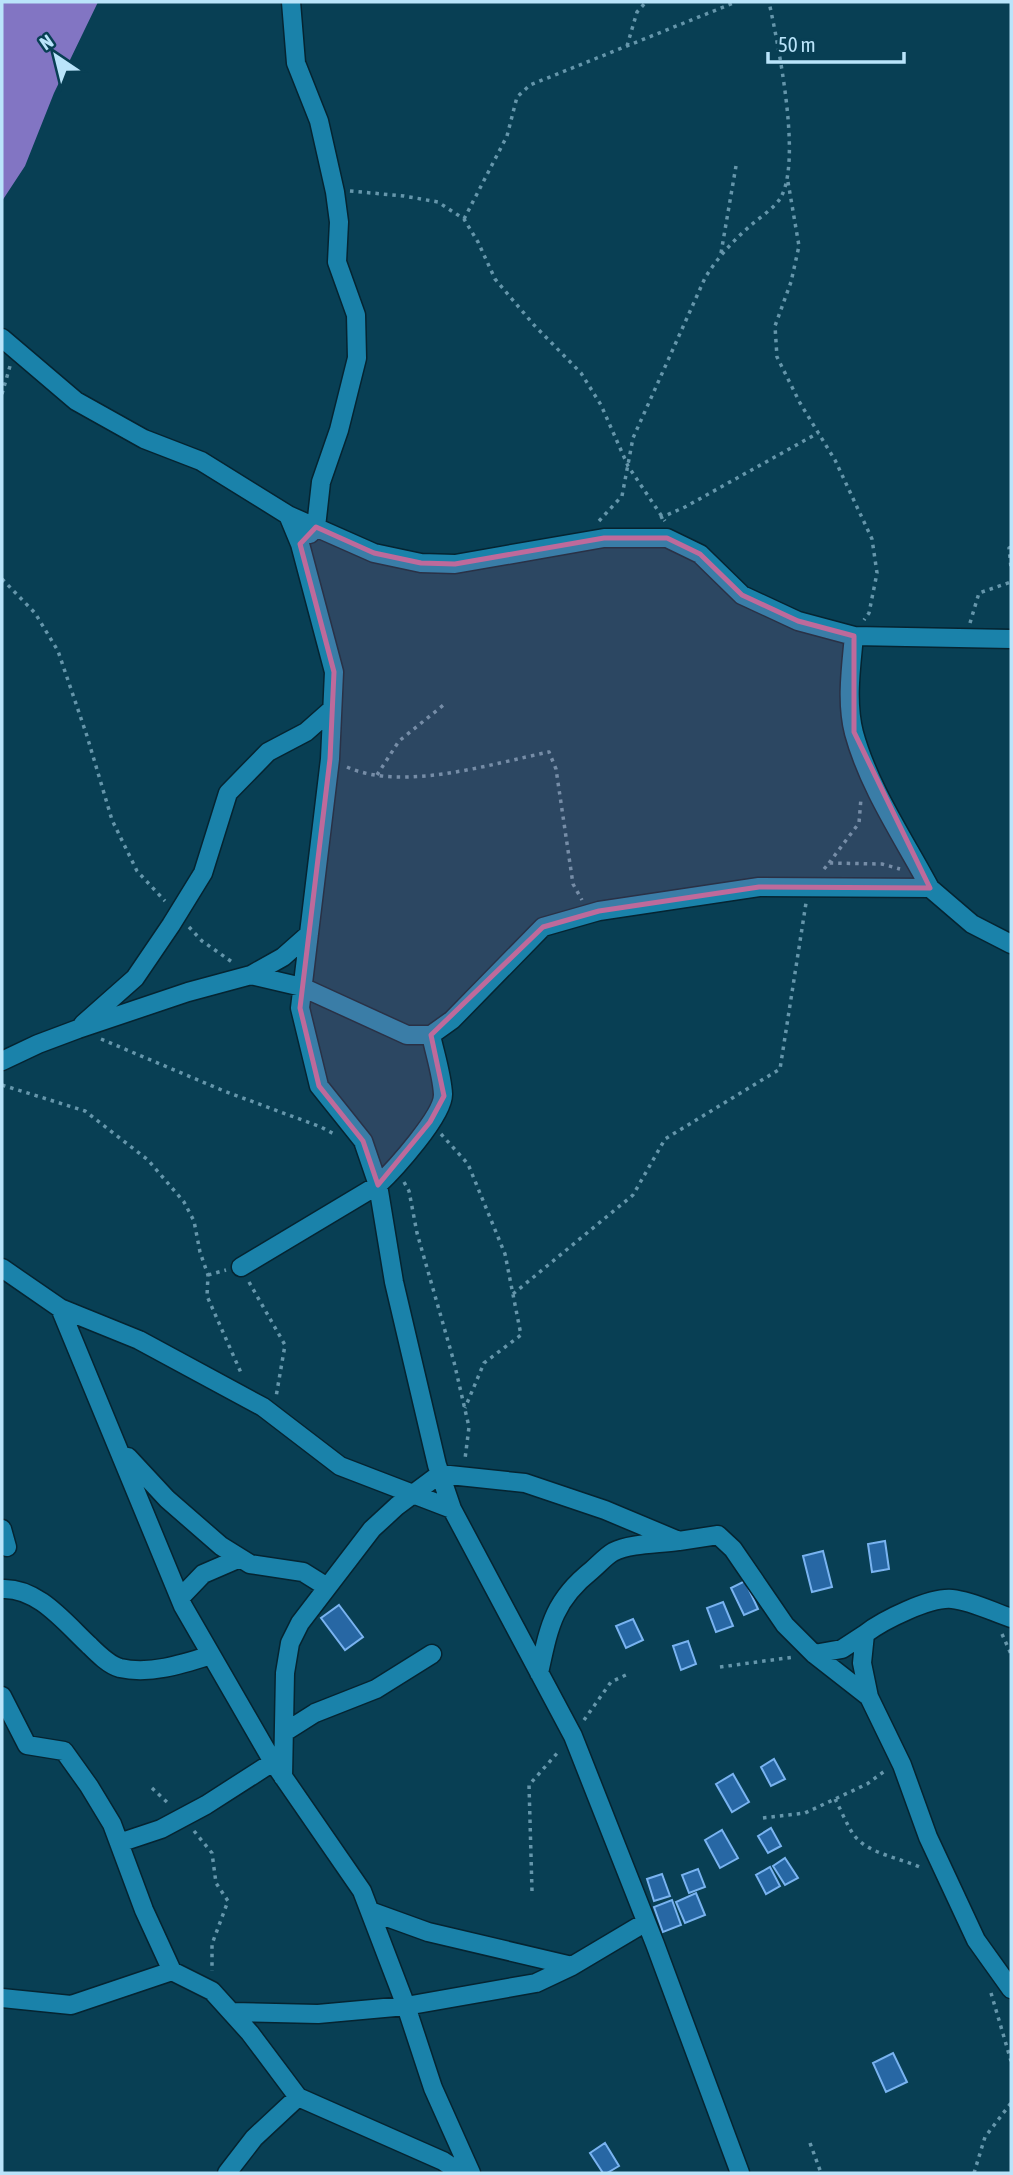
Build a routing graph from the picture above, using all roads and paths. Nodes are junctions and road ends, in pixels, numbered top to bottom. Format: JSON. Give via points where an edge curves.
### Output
{"nodes":[{"id":1,"x":290,"y":2,"type":"edge"},
{"id":2,"x":646,"y":2,"type":"edge"},
{"id":3,"x":736,"y":2,"type":"edge"},
{"id":4,"x":769,"y":2,"type":"edge"},
{"id":5,"x":627,"y":46,"type":"junction"},
{"id":6,"x":736,"y":166,"type":"dead end"},
{"id":7,"x":788,"y":181,"type":"junction"},
{"id":8,"x":335,"y":192,"type":"junction"},
{"id":9,"x":464,"y":219,"type":"junction"},
{"id":10,"x":721,"y":255,"type":"junction"},
{"id":11,"x":8,"y":344,"type":"edge"},
{"id":12,"x":2,"y":394,"type":"edge"},
{"id":13,"x":818,"y":433,"type":"junction"},
{"id":14,"x":628,"y":466,"type":"junction"},
{"id":15,"x":288,"y":515,"type":"junction"},
{"id":16,"x":660,"y":517,"type":"junction"},
{"id":17,"x":670,"y":526,"type":"dead end"},
{"id":18,"x":316,"y":527,"type":"junction"},
{"id":19,"x":582,"y":541,"type":"junction"},
{"id":20,"x":300,"y":544,"type":"junction"},
{"id":21,"x":1011,"y":547,"type":"edge"},
{"id":22,"x":1011,"y":568,"type":"edge"},
{"id":23,"x":2,"y":579,"type":"edge"},
{"id":24,"x":1011,"y":582,"type":"edge"},
{"id":25,"x":853,"y":636,"type":"junction"},
{"id":26,"x":965,"y":639,"type":"junction"},
{"id":27,"x":1011,"y":639,"type":"edge"},
{"id":28,"x":446,"y":703,"type":"dead end"},
{"id":29,"x":332,"y":709,"type":"junction"},
{"id":30,"x":330,"y":759,"type":"junction"},
{"id":31,"x":377,"y":775,"type":"junction"},
{"id":32,"x":862,"y":786,"type":"dead end"},
{"id":33,"x":829,"y":863,"type":"dead end"},
{"id":34,"x":809,"y":886,"type":"junction"},
{"id":35,"x":930,"y":888,"type":"junction"},
{"id":36,"x":590,"y":913,"type":"junction"},
{"id":37,"x":177,"y":915,"type":"junction"},
{"id":38,"x":309,"y":934,"type":"junction"},
{"id":39,"x":1011,"y":944,"type":"edge"},
{"id":40,"x":251,"y":975,"type":"junction"},
{"id":41,"x":302,"y":987,"type":"junction"},
{"id":42,"x":78,"y":1029,"type":"junction"},
{"id":43,"x":431,"y":1035,"type":"junction"},
{"id":44,"x":2,"y":1061,"type":"edge"},
{"id":45,"x":2,"y":1085,"type":"edge"},
{"id":46,"x":430,"y":1122,"type":"junction"},
{"id":47,"x":340,"y":1138,"type":"dead end"},
{"id":48,"x":396,"y":1169,"type":"junction"},
{"id":49,"x":378,"y":1185,"type":"junction"},
{"id":50,"x":241,"y":1267,"type":"junction"},
{"id":51,"x":2,"y":1268,"type":"edge"},
{"id":52,"x":208,"y":1275,"type":"junction"},
{"id":53,"x":513,"y":1294,"type":"junction"},
{"id":54,"x":61,"y":1308,"type":"junction"},
{"id":55,"x":254,"y":1402,"type":"junction"},
{"id":56,"x":464,"y":1409,"type":"junction"},
{"id":57,"x":273,"y":1415,"type":"junction"},
{"id":58,"x":119,"y":1448,"type":"junction"},
{"id":59,"x":440,"y":1474,"type":"junction"},
{"id":60,"x":463,"y":1477,"type":"junction"},
{"id":61,"x":414,"y":1493,"type":"junction"},
{"id":62,"x":452,"y":1509,"type":"junction"},
{"id":63,"x":2,"y":1529,"type":"edge"},
{"id":64,"x":679,"y":1541,"type":"junction"},
{"id":65,"x":7,"y":1547,"type":"dead end"},
{"id":66,"x":240,"y":1558,"type":"junction"},
{"id":67,"x":327,"y":1587,"type":"junction"},
{"id":68,"x":2,"y":1589,"type":"edge"},
{"id":69,"x":180,"y":1598,"type":"junction"},
{"id":70,"x":1011,"y":1618,"type":"edge"},
{"id":71,"x":865,"y":1634,"type":"junction"},
{"id":72,"x":432,"y":1654,"type":"dead end"},
{"id":73,"x":814,"y":1654,"type":"junction"},
{"id":74,"x":211,"y":1655,"type":"junction"},
{"id":75,"x":720,"y":1667,"type":"dead end"},
{"id":76,"x":539,"y":1673,"type":"junction"},
{"id":77,"x":631,"y":1673,"type":"dead end"},
{"id":78,"x":869,"y":1697,"type":"junction"},
{"id":79,"x":3,"y":1701,"type":"edge"},
{"id":80,"x":285,"y":1731,"type":"junction"},
{"id":81,"x":573,"y":1736,"type":"junction"},
{"id":82,"x":898,"y":1757,"type":"junction"},
{"id":83,"x":278,"y":1770,"type":"junction"},
{"id":84,"x":152,"y":1788,"type":"dead end"},
{"id":85,"x":835,"y":1799,"type":"junction"},
{"id":86,"x":183,"y":1818,"type":"junction"},
{"id":87,"x":763,"y":1818,"type":"dead end"},
{"id":88,"x":119,"y":1843,"type":"junction"},
{"id":89,"x":949,"y":1881,"type":"junction"},
{"id":90,"x":532,"y":1891,"type":"dead end"},
{"id":91,"x":370,"y":1911,"type":"junction"},
{"id":92,"x":646,"y":1922,"type":"junction"},
{"id":93,"x":572,"y":1966,"type":"junction"},
{"id":94,"x":173,"y":1971,"type":"junction"},
{"id":95,"x":988,"y":1980,"type":"dead end"},
{"id":96,"x":1011,"y":1989,"type":"edge"},
{"id":97,"x":212,"y":1991,"type":"junction"},
{"id":98,"x":2,"y":1997,"type":"edge"},
{"id":99,"x":406,"y":2006,"type":"junction"},
{"id":100,"x":231,"y":2012,"type":"junction"},
{"id":101,"x":1011,"y":2061,"type":"edge"},
{"id":102,"x":299,"y":2097,"type":"junction"},
{"id":103,"x":1011,"y":2103,"type":"edge"},
{"id":104,"x":810,"y":2143,"type":"dead end"},
{"id":105,"x":227,"y":2173,"type":"edge"},
{"id":106,"x":461,"y":2173,"type":"edge"},
{"id":107,"x":471,"y":2173,"type":"edge"},
{"id":108,"x":740,"y":2173,"type":"edge"},
{"id":109,"x":821,"y":2173,"type":"edge"},
{"id":110,"x":974,"y":2173,"type":"edge"}],
"edges":[{"from":1,"to":8,"type":"street","via":[[296,63],[319,121]]},
{"from":2,"to":5,"type":"path","via":[[637,12]]},
{"from":3,"to":5,"type":"path"},
{"from":4,"to":7,"type":"path","via":[[789,122]]},
{"from":5,"to":9,"type":"path","via":[[530,85],[517,97],[507,136]]},
{"from":6,"to":10,"type":"path"},
{"from":7,"to":10,"type":"path","via":[[780,199]]},
{"from":7,"to":13,"type":"path","via":[[799,246],[775,326],[777,357]]},
{"from":8,"to":9,"type":"path","via":[[438,202]]},
{"from":8,"to":18,"type":"street","via":[[337,262],[356,315],[357,358],[340,430],[321,482]]},
{"from":9,"to":14,"type":"path","via":[[495,279],[581,373]]},
{"from":10,"to":14,"type":"path","via":[[672,347],[633,438]]},
{"from":11,"to":12,"type":"path"},
{"from":11,"to":15,"type":"street","via":[[76,401],[144,439],[201,461]]},
{"from":13,"to":16,"type":"path"},
{"from":13,"to":25,"type":"path","via":[[872,539],[877,573],[869,612]]},
{"from":14,"to":16,"type":"path"},
{"from":14,"to":19,"type":"path","via":[[622,496]]},
{"from":15,"to":18,"type":"street"},
{"from":15,"to":20,"type":"street"},
{"from":16,"to":17,"type":"path"},
{"from":18,"to":19,"type":"street","via":[[374,553],[421,563],[455,564]]},
{"from":18,"to":20,"type":"street"},
{"from":19,"to":25,"type":"street","via":[[667,538],[700,554],[742,596],[798,621]]},
{"from":20,"to":29,"type":"street","via":[[334,672]]},
{"from":21,"to":22,"type":"path"},
{"from":23,"to":37,"type":"path","via":[[35,613],[58,651],[112,820],[136,871]]},
{"from":24,"to":26,"type":"path","via":[[979,593]]},
{"from":25,"to":26,"type":"street"},
{"from":25,"to":35,"type":"street","via":[[850,687],[854,732],[872,777]]},
{"from":26,"to":27,"type":"street"},
{"from":28,"to":31,"type":"path","via":[[399,741]]},
{"from":29,"to":30,"type":"street"},
{"from":29,"to":37,"type":"street","via":[[306,732],[268,752],[228,793],[203,873]]},
{"from":30,"to":31,"type":"path","via":[[365,775]]},
{"from":30,"to":38,"type":"street"},
{"from":31,"to":36,"type":"path","via":[[422,778],[549,752],[556,769],[573,884]]},
{"from":32,"to":33,"type":"path","via":[[859,823]]},
{"from":34,"to":35,"type":"street"},
{"from":34,"to":36,"type":"street","via":[[759,887]]},
{"from":34,"to":53,"type":"path","via":[[780,1069],[665,1139],[633,1195]]},
{"from":35,"to":39,"type":"street","via":[[972,924]]},
{"from":36,"to":43,"type":"street","via":[[543,927],[452,1020]]},
{"from":37,"to":40,"type":"path","via":[[202,941]]},
{"from":37,"to":42,"type":"street","via":[[135,978]]},
{"from":38,"to":40,"type":"street","via":[[283,957]]},
{"from":38,"to":41,"type":"street"},
{"from":40,"to":41,"type":"street"},
{"from":40,"to":42,"type":"street"},
{"from":41,"to":43,"type":"street","via":[[407,1035]]},
{"from":41,"to":49,"type":"street","via":[[300,1008],[319,1086],[363,1141]]},
{"from":42,"to":44,"type":"street"},
{"from":42,"to":47,"type":"path"},
{"from":43,"to":46,"type":"street","via":[[444,1096]]},
{"from":45,"to":52,"type":"path","via":[[85,1111],[148,1160],[194,1221]]},
{"from":46,"to":48,"type":"street"},
{"from":46,"to":53,"type":"path","via":[[468,1164],[505,1254]]},
{"from":48,"to":49,"type":"street"},
{"from":48,"to":56,"type":"path","via":[[409,1191]]},
{"from":49,"to":50,"type":"street"},
{"from":49,"to":59,"type":"street","via":[[394,1282]]},
{"from":50,"to":52,"type":"path"},
{"from":50,"to":57,"type":"path","via":[[285,1345]]},
{"from":51,"to":54,"type":"street"},
{"from":52,"to":55,"type":"path","via":[[207,1296]]},
{"from":53,"to":56,"type":"path","via":[[521,1335],[484,1363]]},
{"from":54,"to":55,"type":"street","via":[[139,1340]]},
{"from":54,"to":58,"type":"street"},
{"from":55,"to":57,"type":"street"},
{"from":56,"to":60,"type":"path","via":[[468,1427]]},
{"from":57,"to":61,"type":"street","via":[[340,1466]]},
{"from":58,"to":66,"type":"street","via":[[167,1499]]},
{"from":58,"to":69,"type":"street"},
{"from":59,"to":60,"type":"street"},
{"from":59,"to":61,"type":"street"},
{"from":59,"to":62,"type":"street"},
{"from":60,"to":64,"type":"street","via":[[525,1483]]},
{"from":61,"to":62,"type":"street"},
{"from":61,"to":67,"type":"street","via":[[372,1529]]},
{"from":62,"to":76,"type":"street"},
{"from":63,"to":65,"type":"street"},
{"from":64,"to":73,"type":"street","via":[[718,1535],[733,1549],[785,1625]]},
{"from":64,"to":76,"type":"street","via":[[614,1552],[582,1578],[563,1598],[550,1622]]},
{"from":66,"to":67,"type":"street","via":[[250,1564],[303,1572]]},
{"from":66,"to":69,"type":"street","via":[[202,1574]]},
{"from":67,"to":80,"type":"street","via":[[290,1643]]},
{"from":68,"to":74,"type":"street","via":[[33,1596],[119,1668],[177,1665]]},
{"from":69,"to":74,"type":"street"},
{"from":70,"to":71,"type":"street","via":[[951,1599],[909,1609]]},
{"from":71,"to":73,"type":"street","via":[[842,1649]]},
{"from":71,"to":78,"type":"street","via":[[862,1663]]},
{"from":72,"to":80,"type":"street","via":[[376,1689],[315,1713]]},
{"from":73,"to":75,"type":"path"},
{"from":73,"to":78,"type":"street"},
{"from":74,"to":83,"type":"street"},
{"from":76,"to":81,"type":"street"},
{"from":77,"to":81,"type":"path","via":[[611,1682]]},
{"from":78,"to":82,"type":"street"},
{"from":79,"to":88,"type":"street","via":[[27,1745],[64,1751],[112,1824]]},
{"from":80,"to":83,"type":"street"},
{"from":81,"to":90,"type":"path","via":[[529,1785]]},
{"from":81,"to":92,"type":"street"},
{"from":82,"to":85,"type":"path","via":[[884,1772]]},
{"from":82,"to":89,"type":"street"},
{"from":83,"to":86,"type":"street"},
{"from":83,"to":91,"type":"street","via":[[362,1891]]},
{"from":84,"to":86,"type":"path"},
{"from":85,"to":87,"type":"path","via":[[805,1813]]},
{"from":85,"to":89,"type":"path","via":[[854,1836],[881,1853],[905,1859]]},
{"from":86,"to":88,"type":"street"},
{"from":86,"to":97,"type":"path","via":[[212,1853],[216,1883],[228,1901],[212,1944]]},
{"from":88,"to":94,"type":"street"},
{"from":89,"to":96,"type":"street","via":[[976,1940]]},
{"from":91,"to":93,"type":"street","via":[[428,1932]]},
{"from":91,"to":99,"type":"street"},
{"from":92,"to":93,"type":"street"},
{"from":92,"to":108,"type":"street"},
{"from":93,"to":99,"type":"street","via":[[536,1983]]},
{"from":94,"to":97,"type":"street"},
{"from":94,"to":98,"type":"street","via":[[71,2005]]},
{"from":95,"to":101,"type":"path"},
{"from":97,"to":100,"type":"street"},
{"from":99,"to":100,"type":"street","via":[[318,2014]]},
{"from":99,"to":107,"type":"street","via":[[433,2088]]},
{"from":100,"to":102,"type":"street"},
{"from":102,"to":105,"type":"street","via":[[254,2138]]},
{"from":102,"to":106,"type":"street"},
{"from":103,"to":110,"type":"path","via":[[985,2137]]},
{"from":104,"to":109,"type":"path"}]}
